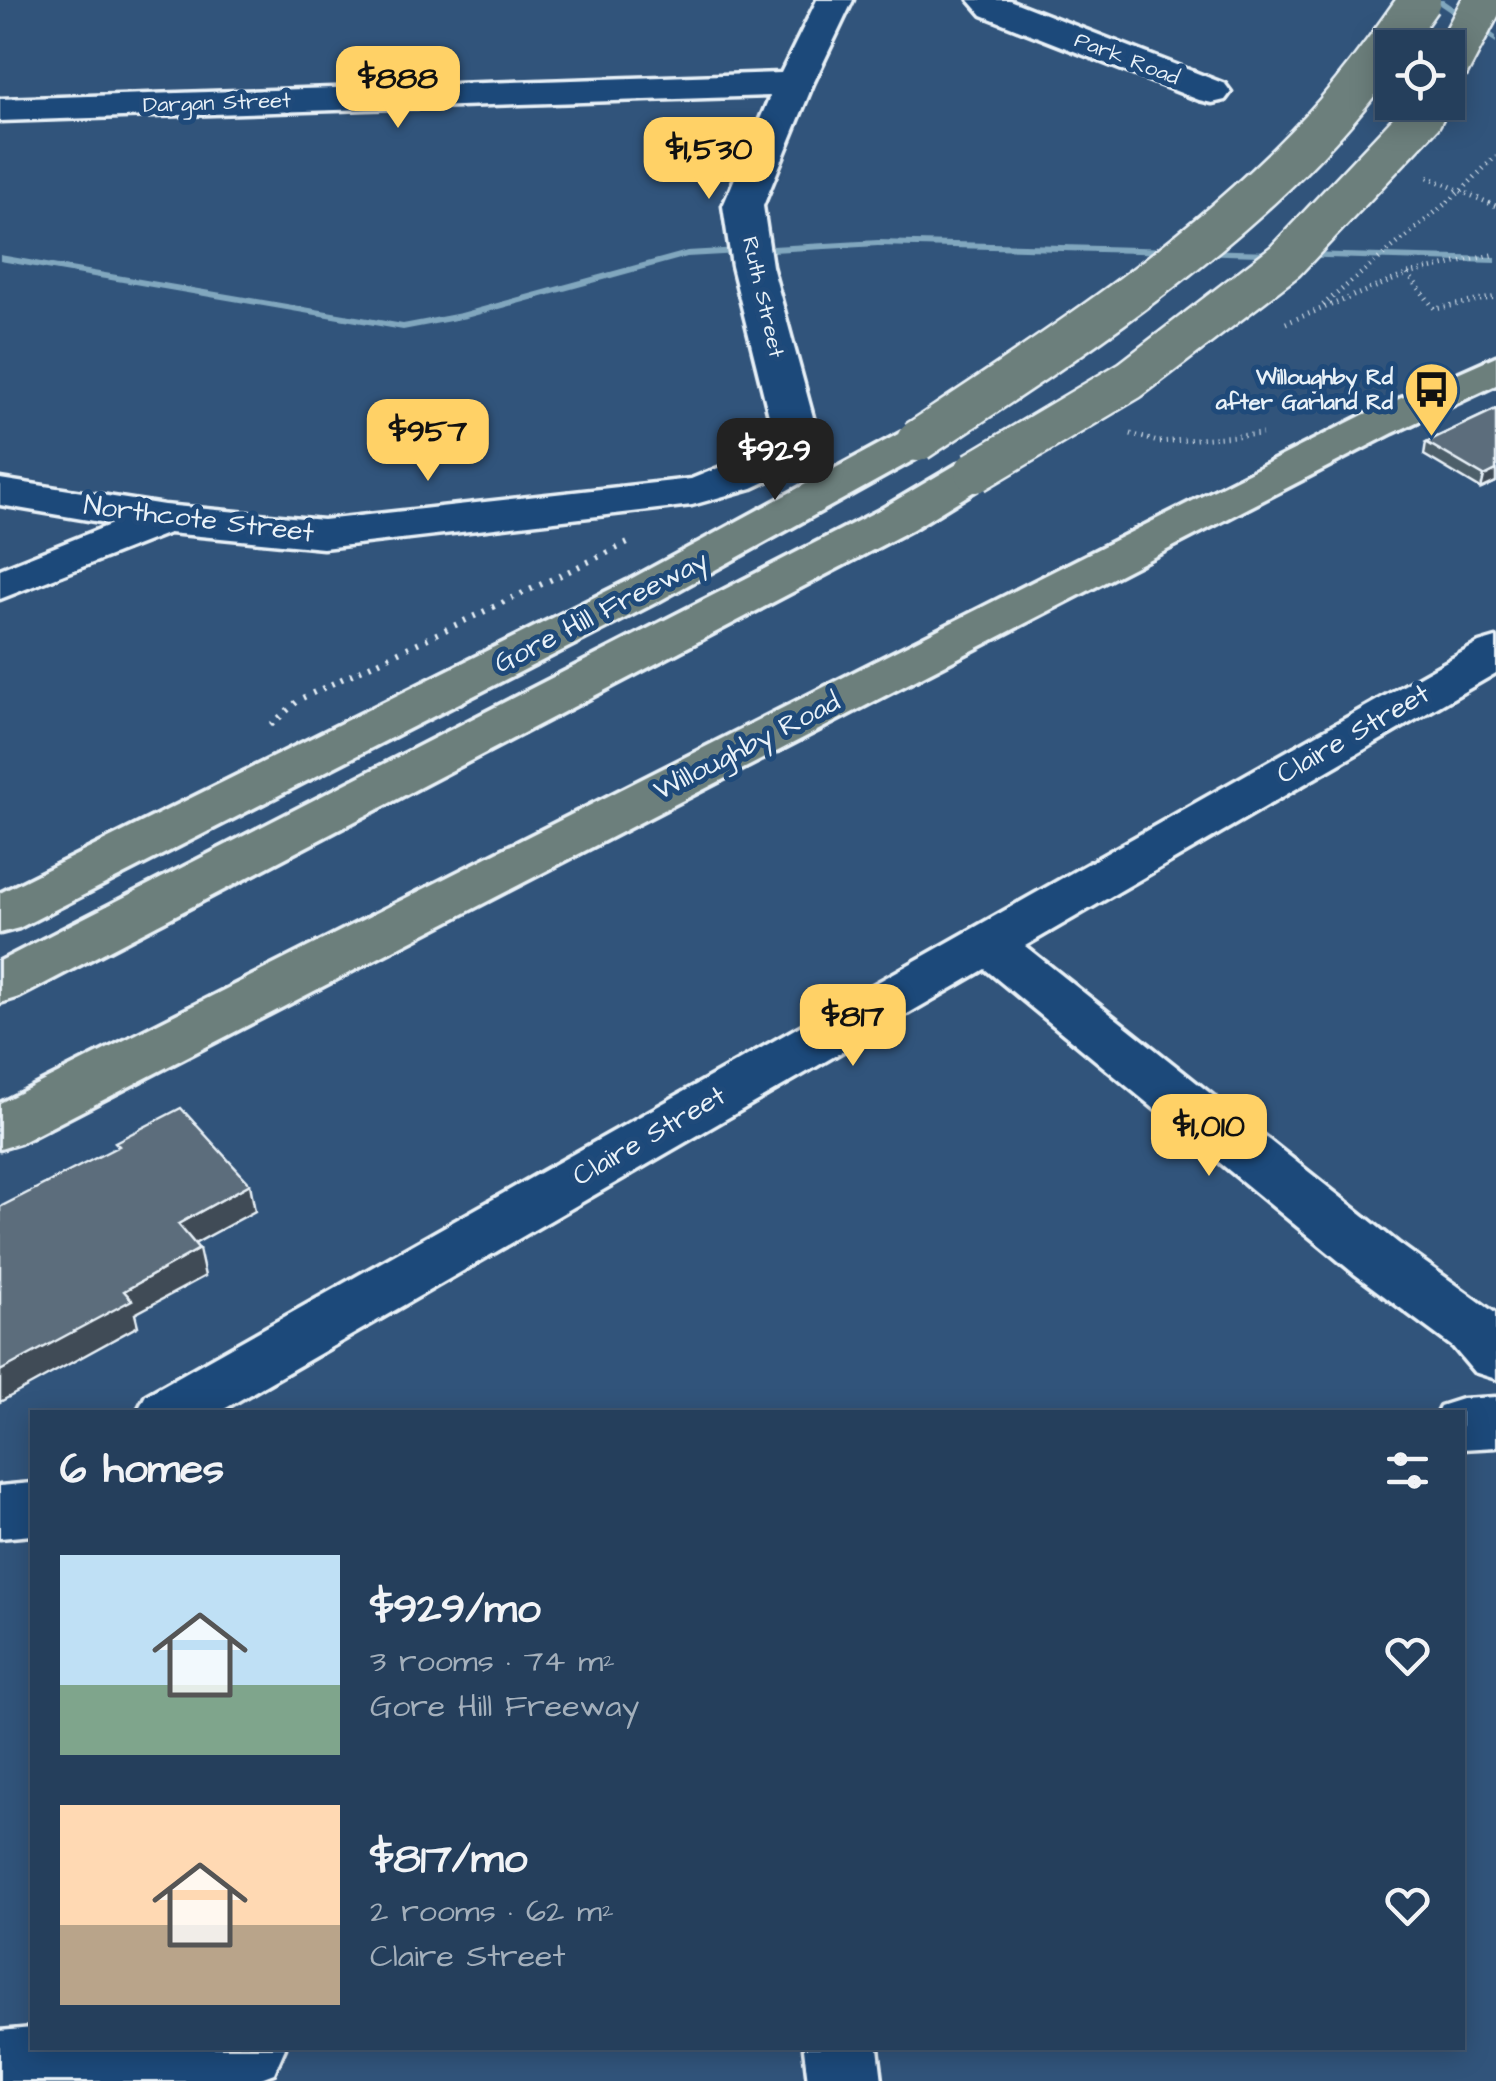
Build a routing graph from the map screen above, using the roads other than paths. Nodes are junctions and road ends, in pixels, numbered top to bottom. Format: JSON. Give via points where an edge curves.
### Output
{"nodes":[{"id":1,"x":834,"y":0,"type":"edge"},
{"id":2,"x":987,"y":0,"type":"edge"},
{"id":3,"x":1420,"y":0,"type":"edge"},
{"id":4,"x":1484,"y":0,"type":"edge"},
{"id":5,"x":1465,"y":36,"type":"edge"},
{"id":6,"x":794,"y":84,"type":"junction"},
{"id":7,"x":1212,"y":92,"type":"dead end"},
{"id":8,"x":0,"y":110,"type":"edge"},
{"id":9,"x":1418,"y":120,"type":"edge"},
{"id":10,"x":1496,"y":369,"type":"edge"},
{"id":11,"x":795,"y":432,"type":"joint"},
{"id":12,"x":0,"y":492,"type":"edge"},
{"id":13,"x":164,"y":519,"type":"junction"},
{"id":14,"x":0,"y":585,"type":"edge"},
{"id":15,"x":1496,"y":653,"type":"edge"},
{"id":16,"x":0,"y":915,"type":"edge"},
{"id":17,"x":987,"y":943,"type":"junction"},
{"id":18,"x":0,"y":984,"type":"edge"},
{"id":19,"x":0,"y":1128,"type":"edge"},
{"id":20,"x":1496,"y":1356,"type":"edge"},
{"id":21,"x":171,"y":1410,"type":"edge"},
{"id":22,"x":1496,"y":1422,"type":"edge"},
{"id":23,"x":1465,"y":1424,"type":"edge"},
{"id":24,"x":30,"y":1509,"type":"edge"},
{"id":25,"x":0,"y":1512,"type":"edge"},
{"id":26,"x":220,"y":2050,"type":"edge"},
{"id":27,"x":842,"y":2050,"type":"edge"},
{"id":28,"x":0,"y":2066,"type":"edge"},
{"id":29,"x":845,"y":2081,"type":"edge"}],
"edges":[{"from":1,"to":6,"type":"street","name":"Ruth Street"},
{"from":2,"to":7,"type":"street","name":"Park Road"},
{"from":3,"to":16,"type":"main road","name":"Gore Hill Freeway","bridge":true,"via":[[1307,143],[1227,220],[1055,350],[917,441],[626,600]]},
{"from":4,"to":5,"type":"main road","bridge":true},
{"from":6,"to":8,"type":"street","name":"Dargan Street"},
{"from":6,"to":11,"type":"street","name":"Ruth Street","via":[[743,206]]},
{"from":9,"to":18,"type":"main road","name":"Gore Hill Freeway","bridge":true,"via":[[1285,260],[1130,380],[898,518]]},
{"from":10,"to":19,"type":"main road","name":"Willoughby Road"},
{"from":11,"to":13,"type":"street","name":"Northcote Street","via":[[751,474],[692,492],[324,534]]},
{"from":12,"to":13,"type":"street","name":"Northcote Street"},
{"from":13,"to":14,"type":"street"},
{"from":15,"to":17,"type":"street","name":"Claire Street"},
{"from":17,"to":20,"type":"street","via":[[1474,1330]]},
{"from":17,"to":21,"type":"street","name":"Claire Street"},
{"from":22,"to":23,"type":"street"},
{"from":24,"to":25,"type":"street"},
{"from":26,"to":28,"type":"street"},
{"from":27,"to":29,"type":"street"}]}
